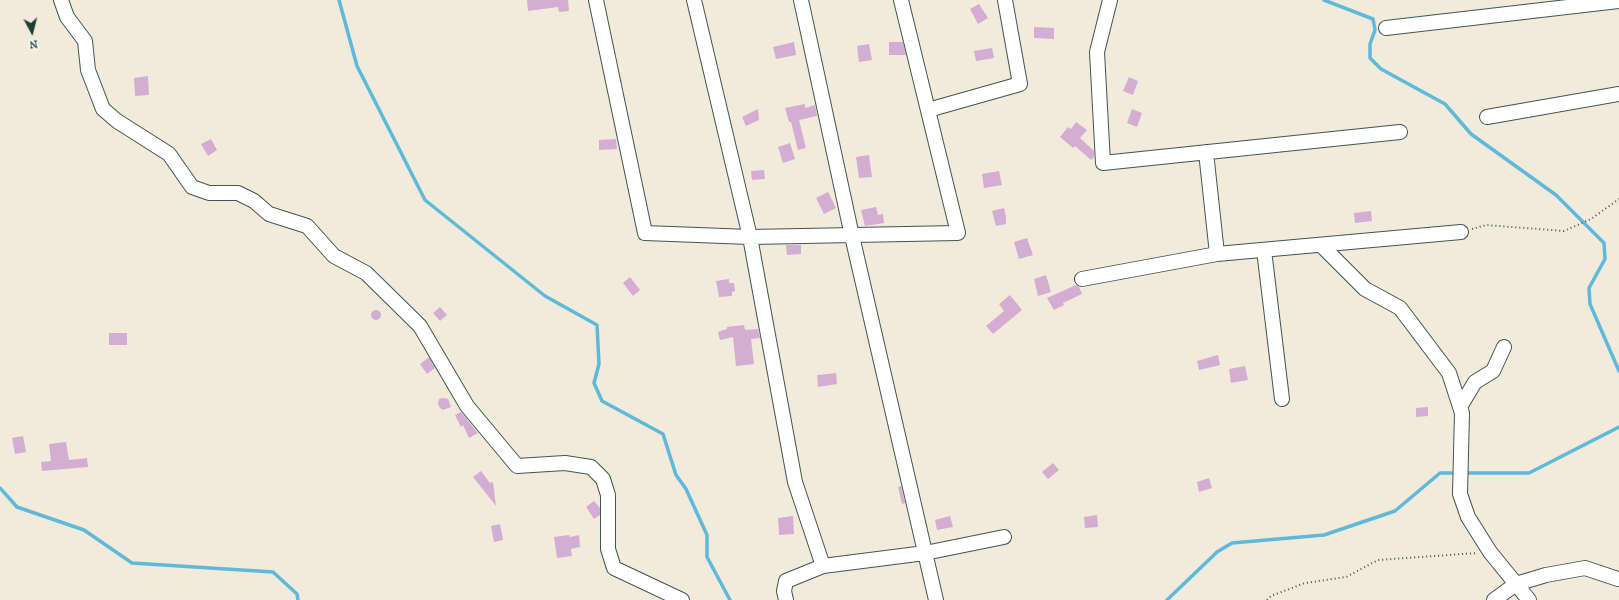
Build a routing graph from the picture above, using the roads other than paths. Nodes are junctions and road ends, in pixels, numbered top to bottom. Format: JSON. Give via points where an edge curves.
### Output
{"nodes":[{"id":1,"x":61,"y":0,"type":"edge"},
{"id":2,"x":596,"y":0,"type":"edge"},
{"id":3,"x":694,"y":0,"type":"edge"},
{"id":4,"x":801,"y":0,"type":"edge"},
{"id":5,"x":901,"y":0,"type":"edge"},
{"id":6,"x":1005,"y":0,"type":"edge"},
{"id":7,"x":1110,"y":0,"type":"edge"},
{"id":8,"x":1619,"y":1,"type":"edge"},
{"id":9,"x":1386,"y":28,"type":"dead end"},
{"id":10,"x":1619,"y":94,"type":"edge"},
{"id":11,"x":928,"y":110,"type":"junction"},
{"id":12,"x":1487,"y":117,"type":"dead end"},
{"id":13,"x":1400,"y":132,"type":"dead end"},
{"id":14,"x":1206,"y":152,"type":"junction"},
{"id":15,"x":1461,"y":232,"type":"road end"},
{"id":16,"x":750,"y":236,"type":"junction"},
{"id":17,"x":852,"y":236,"type":"junction"},
{"id":18,"x":1322,"y":245,"type":"junction"},
{"id":19,"x":1264,"y":250,"type":"junction"},
{"id":20,"x":1217,"y":254,"type":"junction"},
{"id":21,"x":1082,"y":278,"type":"dead end"},
{"id":22,"x":1504,"y":347,"type":"dead end"},
{"id":23,"x":1282,"y":399,"type":"dead end"},
{"id":24,"x":1460,"y":407,"type":"junction"},
{"id":25,"x":1004,"y":537,"type":"dead end"},
{"id":26,"x":925,"y":553,"type":"junction"},
{"id":27,"x":823,"y":566,"type":"junction"},
{"id":28,"x":1618,"y":579,"type":"dead end"},
{"id":29,"x":1516,"y":584,"type":"junction"},
{"id":30,"x":682,"y":600,"type":"edge"},
{"id":31,"x":786,"y":600,"type":"edge"},
{"id":32,"x":936,"y":600,"type":"edge"},
{"id":33,"x":1494,"y":600,"type":"edge"},
{"id":34,"x":1528,"y":600,"type":"edge"}],
"edges":[{"from":1,"to":30,"type":"street","via":[[67,17],[85,41],[88,70],[103,109],[117,121],[170,154],[192,187],[209,193],[238,193],[254,201],[269,214],[307,226],[334,256],[366,273],[420,326],[467,406],[517,466],[565,464],[590,467],[603,479],[608,494],[608,550],[614,568]]},
{"from":2,"to":16,"type":"street","via":[[645,233]]},
{"from":3,"to":16,"type":"street"},
{"from":4,"to":17,"type":"street"},
{"from":5,"to":11,"type":"street"},
{"from":6,"to":11,"type":"street","via":[[1020,84]]},
{"from":7,"to":14,"type":"street","via":[[1097,52],[1103,163]]},
{"from":8,"to":9,"type":"street"},
{"from":10,"to":12,"type":"street"},
{"from":11,"to":17,"type":"street","via":[[958,233]]},
{"from":13,"to":14,"type":"street"},
{"from":14,"to":20,"type":"street"},
{"from":15,"to":18,"type":"street"},
{"from":16,"to":17,"type":"street"},
{"from":16,"to":27,"type":"street","via":[[795,482]]},
{"from":17,"to":26,"type":"street"},
{"from":18,"to":19,"type":"street"},
{"from":18,"to":24,"type":"street","via":[[1365,288],[1400,308],[1449,373]]},
{"from":19,"to":20,"type":"street"},
{"from":19,"to":23,"type":"street"},
{"from":20,"to":21,"type":"street"},
{"from":22,"to":24,"type":"street","via":[[1493,371],[1475,382]]},
{"from":24,"to":29,"type":"street","via":[[1460,494],[1468,518],[1490,552]]},
{"from":25,"to":26,"type":"street"},
{"from":26,"to":27,"type":"street"},
{"from":26,"to":32,"type":"street"},
{"from":27,"to":31,"type":"street","via":[[786,581]]},
{"from":28,"to":29,"type":"street","via":[[1585,568]]},
{"from":29,"to":33,"type":"street"},
{"from":29,"to":34,"type":"street"}]}
